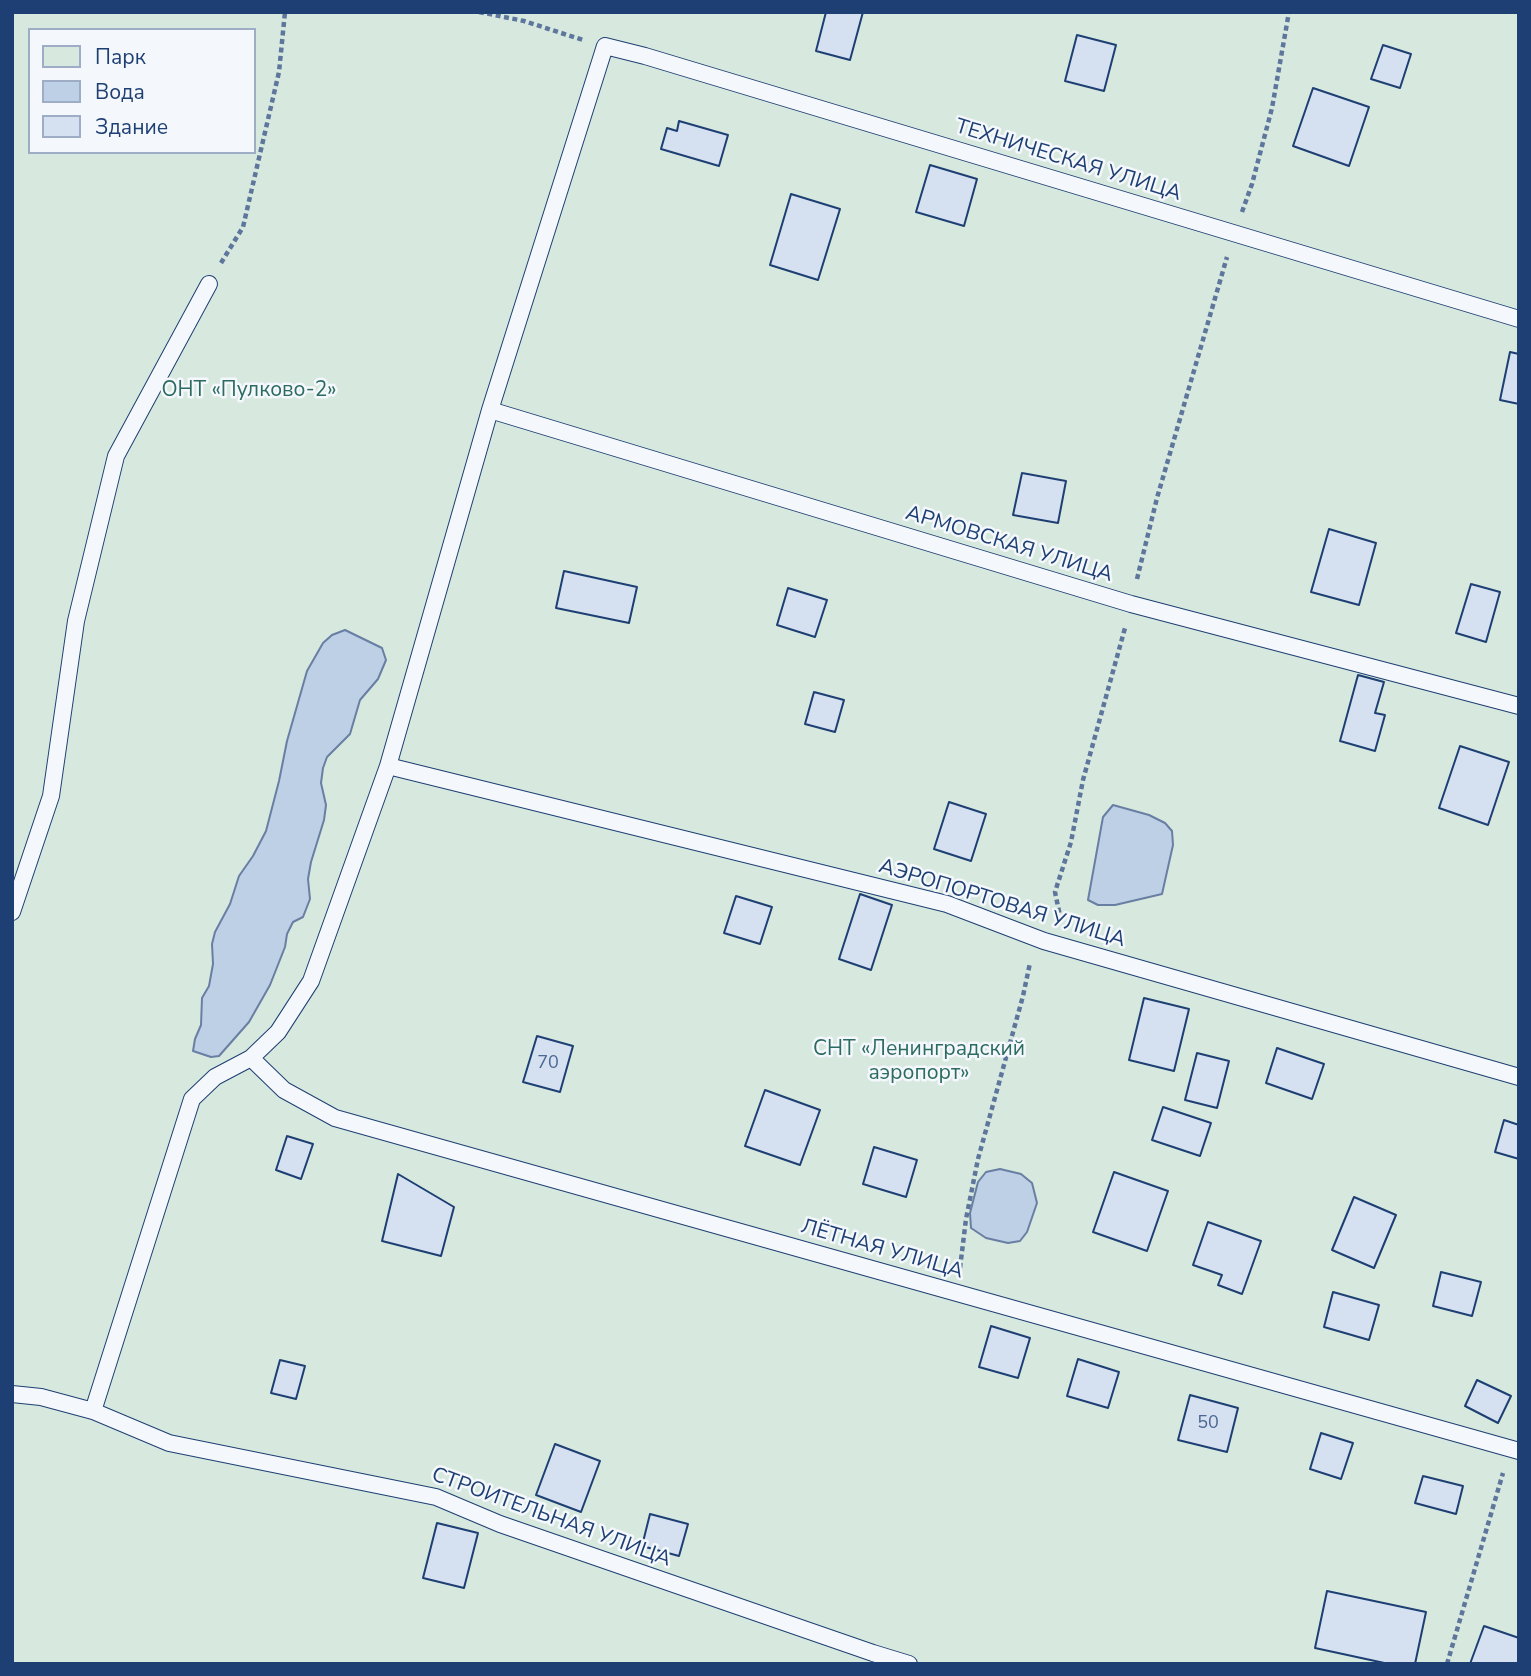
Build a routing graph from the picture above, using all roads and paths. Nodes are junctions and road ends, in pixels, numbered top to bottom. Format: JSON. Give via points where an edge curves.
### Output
{"nodes":[{"id":1,"x":285,"y":12,"type":"edge"},
{"id":2,"x":479,"y":12,"type":"edge"},
{"id":3,"x":1289,"y":12,"type":"edge"},
{"id":4,"x":605,"y":47,"type":"junction"},
{"id":5,"x":1234,"y":233,"type":"junction"},
{"id":6,"x":209,"y":284,"type":"joint"},
{"id":7,"x":1519,"y":319,"type":"edge"},
{"id":8,"x":490,"y":410,"type":"junction"},
{"id":9,"x":1131,"y":604,"type":"junction"},
{"id":10,"x":1519,"y":706,"type":"edge"},
{"id":11,"x":388,"y":766,"type":"junction"},
{"id":12,"x":12,"y":912,"type":"edge"},
{"id":13,"x":1044,"y":941,"type":"junction"},
{"id":14,"x":251,"y":1058,"type":"junction"},
{"id":15,"x":1519,"y":1077,"type":"edge"},
{"id":16,"x":958,"y":1293,"type":"junction"},
{"id":17,"x":12,"y":1394,"type":"edge"},
{"id":18,"x":93,"y":1411,"type":"junction"},
{"id":19,"x":1515,"y":1450,"type":"edge"},
{"id":20,"x":909,"y":1664,"type":"edge"},
{"id":21,"x":1447,"y":1664,"type":"edge"}],
"edges":[{"from":1,"to":6,"type":"path","via":[[279,72],[243,227]]},
{"from":2,"to":4,"type":"path"},
{"from":3,"to":5,"type":"path","via":[[1272,108]]},
{"from":4,"to":5,"type":"lane","name":"ТЕХНИЧЕСКАЯ УЛИЦА"},
{"from":4,"to":8,"type":"lane"},
{"from":5,"to":7,"type":"lane","name":"ТЕХНИЧЕСКАЯ УЛИЦА"},
{"from":5,"to":9,"type":"path"},
{"from":6,"to":12,"type":"lane","via":[[116,456],[76,621],[51,796]]},
{"from":8,"to":9,"type":"lane","name":"АРМОВСКАЯ УЛИЦА"},
{"from":8,"to":11,"type":"lane"},
{"from":9,"to":10,"type":"lane","name":"АРМОВСКАЯ УЛИЦА"},
{"from":9,"to":13,"type":"path","via":[[1055,892],[1061,922]]},
{"from":11,"to":13,"type":"lane","name":"АЭРОПОРТОВАЯ УЛИЦА","via":[[947,904]]},
{"from":11,"to":14,"type":"lane","via":[[311,981],[278,1032]]},
{"from":13,"to":15,"type":"lane","name":"АЭРОПОРТОВАЯ УЛИЦА"},
{"from":13,"to":16,"type":"path","via":[[1031,955],[978,1159]]},
{"from":14,"to":16,"type":"lane","name":"ЛЁТНАЯ УЛИЦА","via":[[284,1090],[335,1118]]},
{"from":14,"to":18,"type":"lane","via":[[215,1077],[192,1099]]},
{"from":16,"to":19,"type":"lane","name":"ЛЁТНАЯ УЛИЦА"},
{"from":17,"to":18,"type":"lane","name":"СТРОИТЕЛЬНАЯ УЛИЦА"},
{"from":18,"to":20,"type":"lane","name":"СТРОИТЕЛЬНАЯ УЛИЦА","via":[[169,1443],[436,1497],[500,1524]]},
{"from":19,"to":21,"type":"path"}]}
